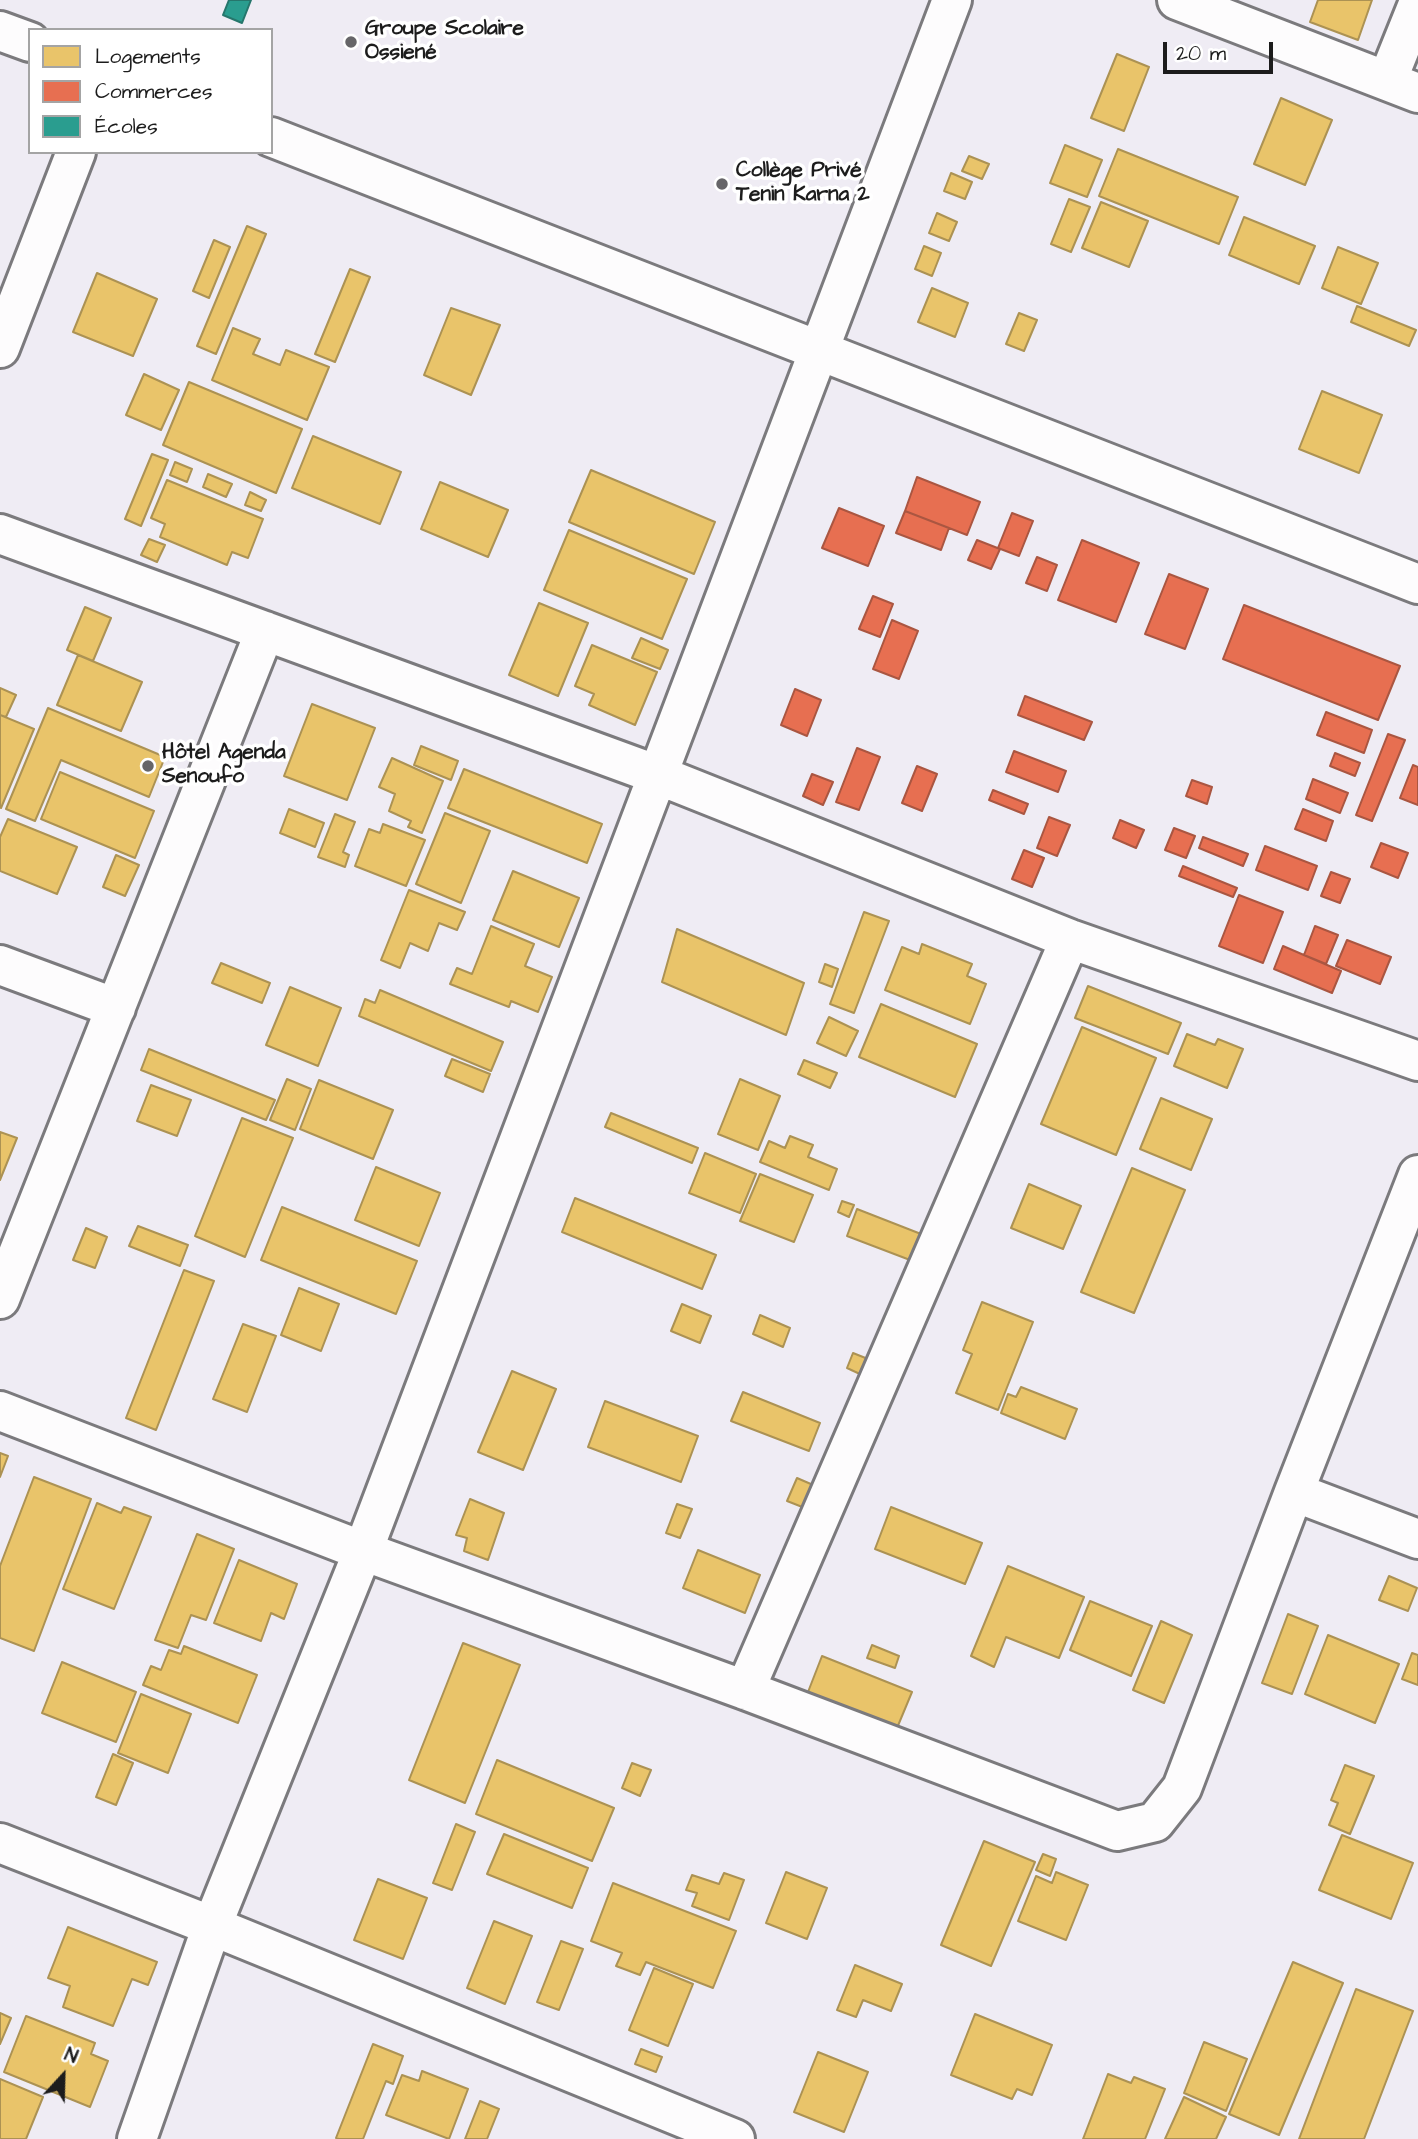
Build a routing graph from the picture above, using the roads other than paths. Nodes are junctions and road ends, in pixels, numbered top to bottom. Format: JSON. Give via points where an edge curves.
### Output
{"nodes":[{"id":1,"x":952,"y":0,"type":"edge"},
{"id":2,"x":1177,"y":0,"type":"edge"},
{"id":3,"x":1418,"y":4,"type":"edge"},
{"id":4,"x":0,"y":31,"type":"edge"},
{"id":5,"x":28,"y":42,"type":"edge"},
{"id":6,"x":1403,"y":87,"type":"edge"},
{"id":7,"x":273,"y":138,"type":"edge"},
{"id":8,"x":75,"y":154,"type":"edge"},
{"id":9,"x":0,"y":348,"type":"edge"},
{"id":10,"x":818,"y":350,"type":"junction"},
{"id":11,"x":0,"y":534,"type":"edge"},
{"id":12,"x":1418,"y":584,"type":"edge"},
{"id":13,"x":265,"y":631,"type":"junction"},
{"id":14,"x":658,"y":775,"type":"junction"},
{"id":15,"x":1070,"y":939,"type":"junction"},
{"id":16,"x":0,"y":965,"type":"edge"},
{"id":17,"x":116,"y":1009,"type":"junction"},
{"id":18,"x":1418,"y":1061,"type":"edge"},
{"id":19,"x":1418,"y":1175,"type":"edge"},
{"id":20,"x":0,"y":1298,"type":"edge"},
{"id":21,"x":0,"y":1411,"type":"edge"},
{"id":22,"x":1294,"y":1492,"type":"junction"},
{"id":23,"x":1418,"y":1539,"type":"edge"},
{"id":24,"x":363,"y":1550,"type":"junction"},
{"id":25,"x":745,"y":1690,"type":"junction"},
{"id":26,"x":0,"y":1843,"type":"edge"},
{"id":27,"x":212,"y":1926,"type":"junction"},
{"id":28,"x":137,"y":2139,"type":"edge"},
{"id":29,"x":735,"y":2139,"type":"edge"}],
"edges":[{"from":1,"to":10,"type":"street"},
{"from":2,"to":6,"type":"street"},
{"from":3,"to":6,"type":"street"},
{"from":4,"to":5,"type":"street"},
{"from":7,"to":10,"type":"street"},
{"from":8,"to":9,"type":"street"},
{"from":10,"to":12,"type":"street"},
{"from":10,"to":14,"type":"street"},
{"from":11,"to":13,"type":"street"},
{"from":13,"to":14,"type":"street"},
{"from":13,"to":17,"type":"street"},
{"from":14,"to":15,"type":"street"},
{"from":14,"to":24,"type":"street"},
{"from":15,"to":18,"type":"street"},
{"from":15,"to":25,"type":"street"},
{"from":16,"to":17,"type":"street"},
{"from":17,"to":20,"type":"street"},
{"from":19,"to":22,"type":"street"},
{"from":21,"to":24,"type":"street"},
{"from":22,"to":23,"type":"street"},
{"from":22,"to":25,"type":"street","via":[[1182,1788],[1156,1822],[1117,1831]]},
{"from":24,"to":25,"type":"street"},
{"from":24,"to":27,"type":"street"},
{"from":26,"to":27,"type":"street"},
{"from":27,"to":28,"type":"street"},
{"from":27,"to":29,"type":"street"}]}
